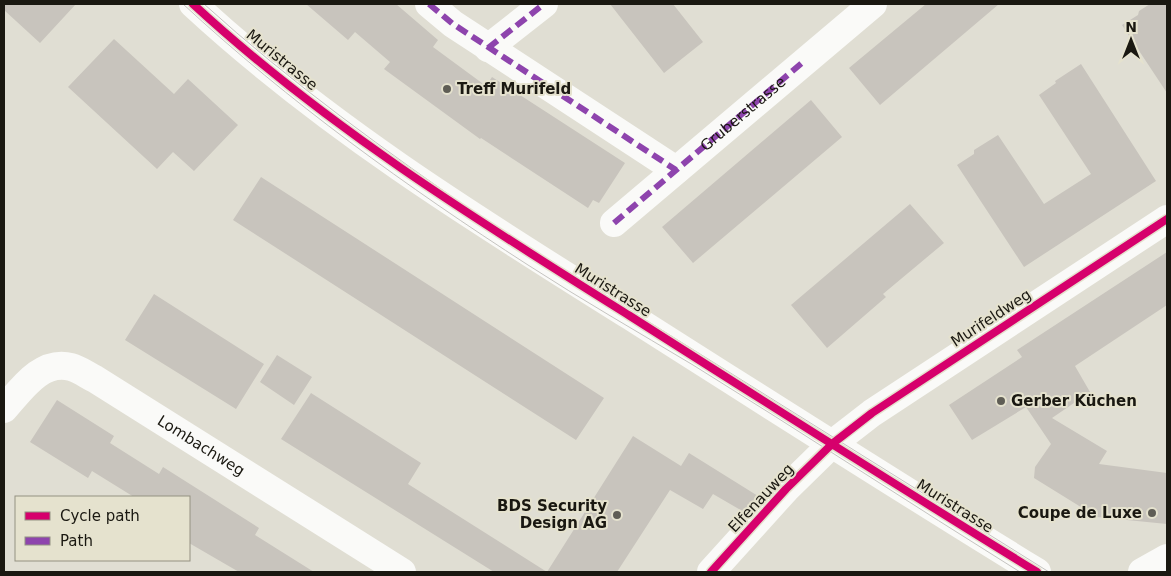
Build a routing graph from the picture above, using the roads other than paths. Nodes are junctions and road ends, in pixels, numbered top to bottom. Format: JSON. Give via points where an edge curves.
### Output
{"nodes":[{"id":1,"x":194,"y":4,"type":"edge"},
{"id":2,"x":429,"y":4,"type":"edge"},
{"id":3,"x":544,"y":4,"type":"edge"},
{"id":4,"x":873,"y":4,"type":"edge"},
{"id":5,"x":488,"y":48,"type":"junction"},
{"id":6,"x":676,"y":170,"type":"junction"},
{"id":7,"x":1167,"y":219,"type":"edge"},
{"id":8,"x":614,"y":223,"type":"dead end"},
{"id":9,"x":4,"y":409,"type":"edge"},
{"id":10,"x":832,"y":444,"type":"junction"},
{"id":11,"x":1167,"y":558,"type":"edge"},
{"id":12,"x":402,"y":572,"type":"edge"},
{"id":13,"x":711,"y":572,"type":"edge"},
{"id":14,"x":1037,"y":572,"type":"edge"},
{"id":15,"x":1142,"y":572,"type":"edge"}],
"edges":[{"from":1,"to":10,"type":"street","name":"Muristrasse","via":[[297,91],[391,162]]},
{"from":2,"to":5,"type":"street"},
{"from":3,"to":5,"type":"street"},
{"from":4,"to":6,"type":"street","name":"Gruberstrasse"},
{"from":5,"to":6,"type":"street"},
{"from":6,"to":8,"type":"street","name":"Gruberstrasse"},
{"from":7,"to":10,"type":"street","name":"Murifeldweg","via":[[895,398]]},
{"from":9,"to":12,"type":"street","name":"Lombachweg","via":[[43,370],[54,366],[72,367]]},
{"from":10,"to":13,"type":"street","name":"Elfenauweg","via":[[786,489]]},
{"from":10,"to":14,"type":"street","name":"Muristrasse"},
{"from":11,"to":15,"type":"street"}]}
